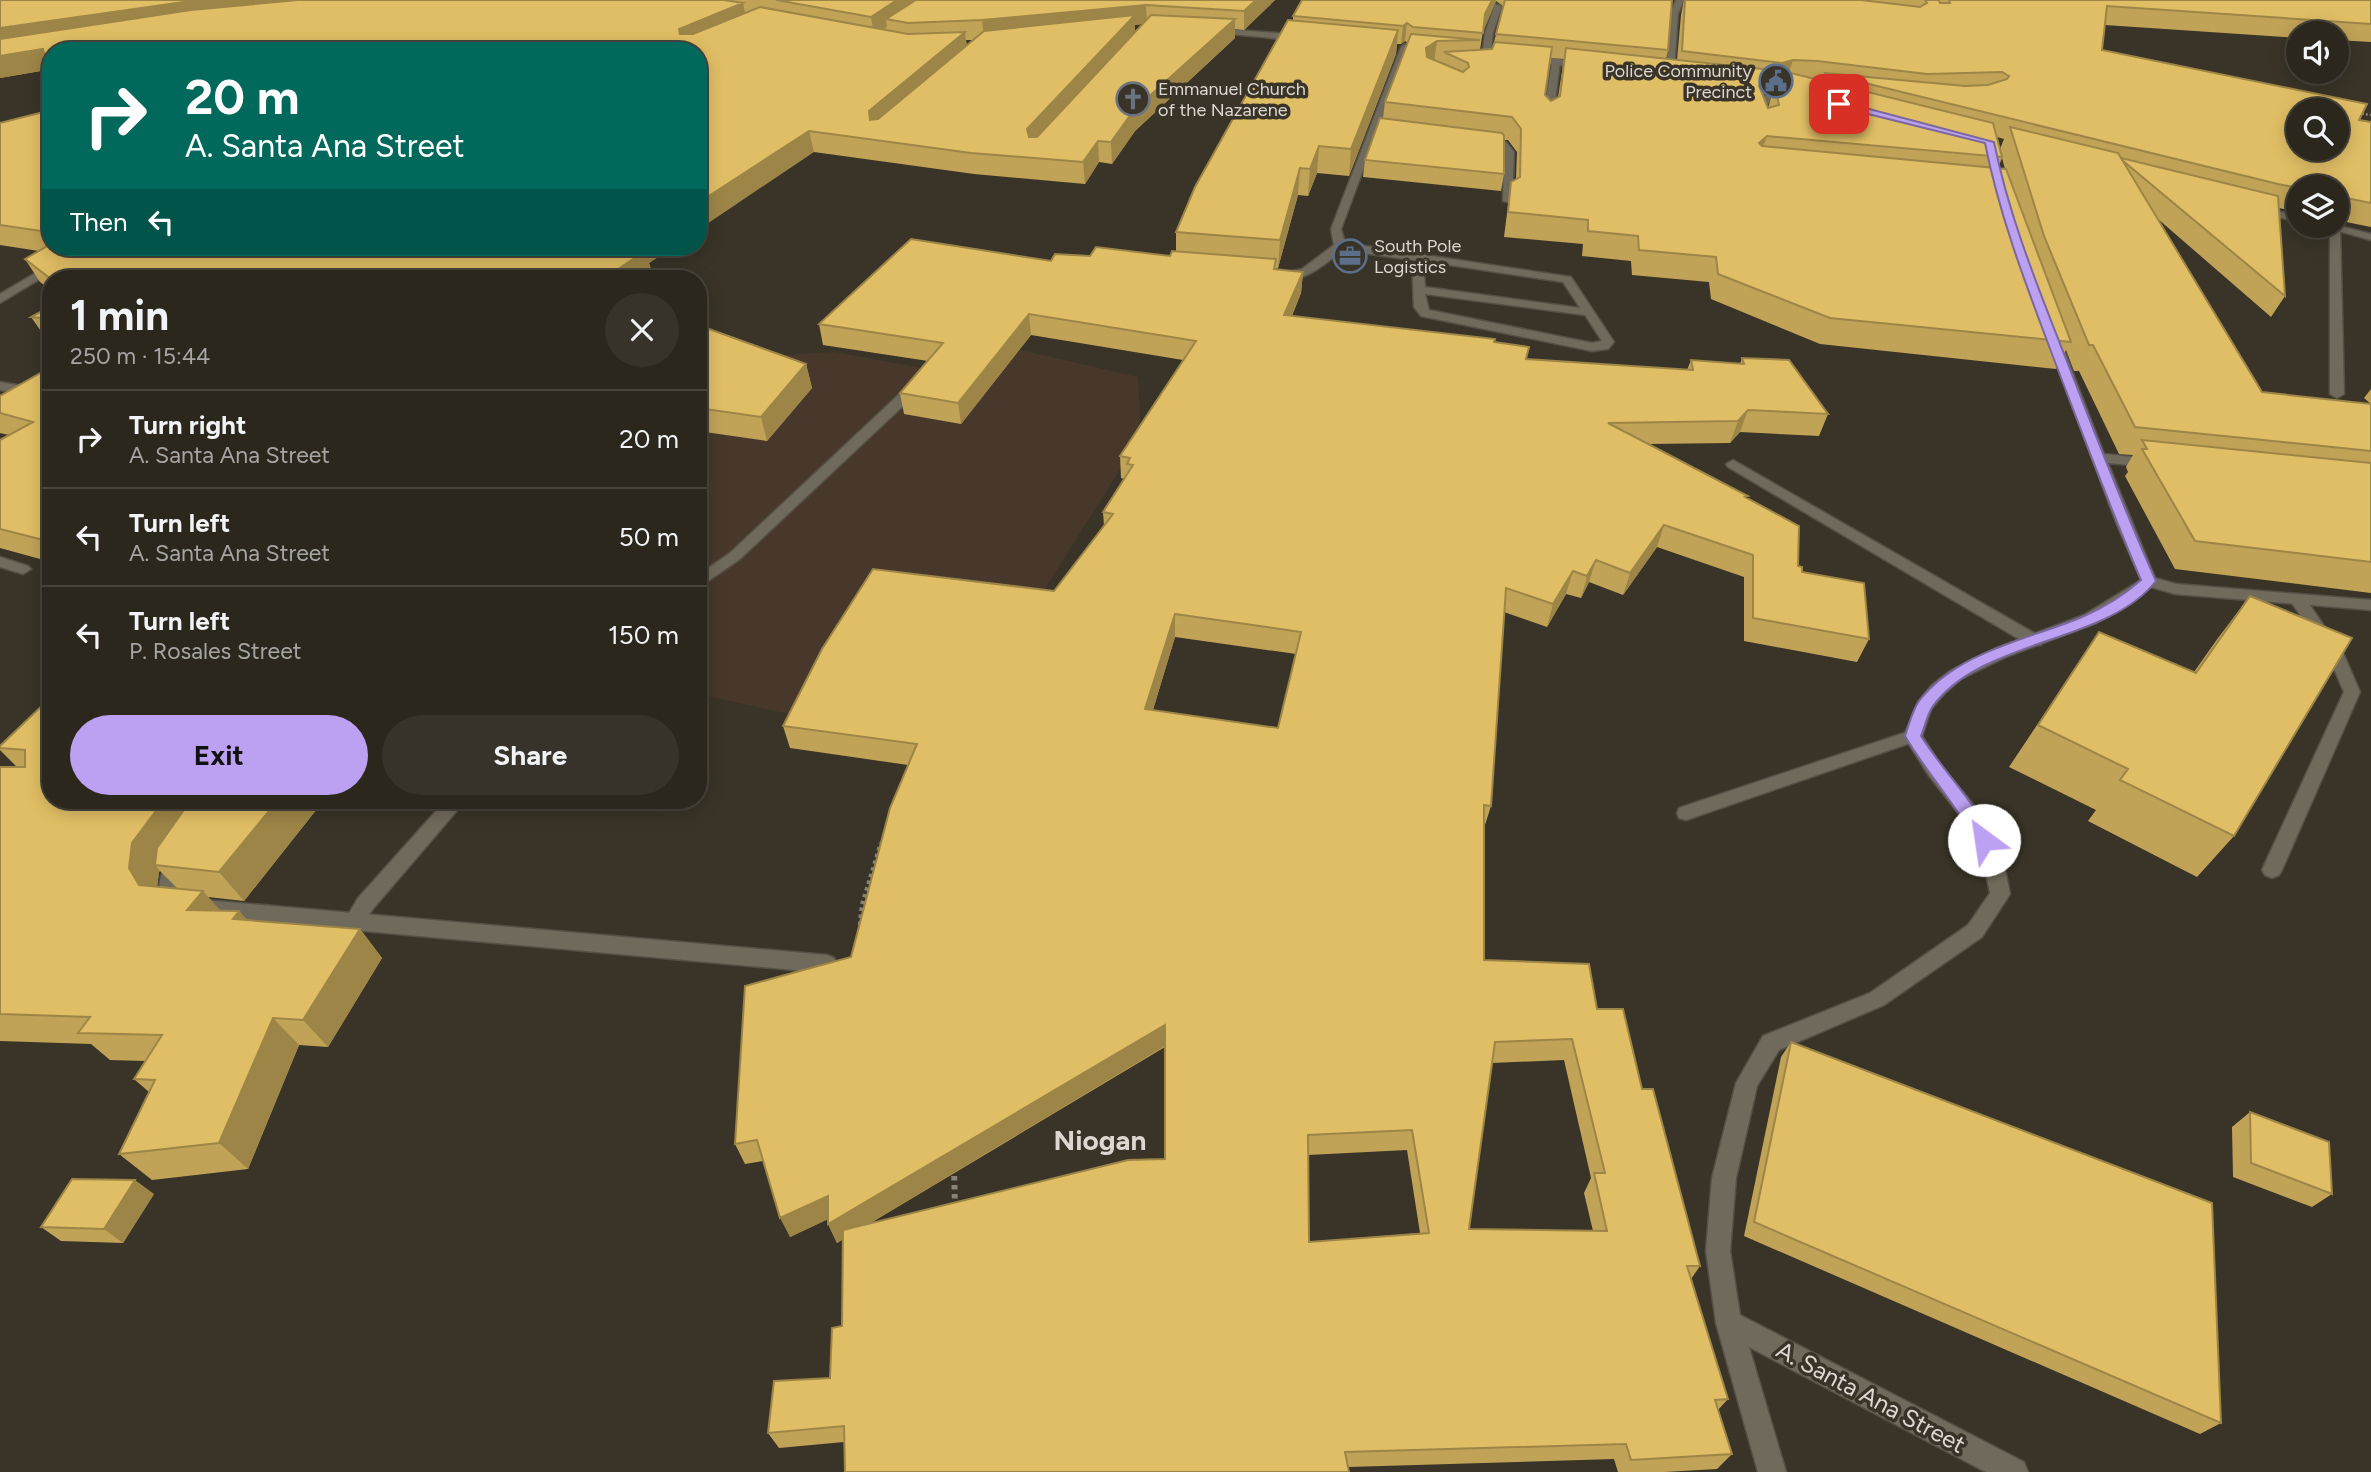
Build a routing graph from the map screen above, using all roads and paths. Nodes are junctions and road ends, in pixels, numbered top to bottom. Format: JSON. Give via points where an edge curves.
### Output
{"nodes":[{"id":1,"x":1680,"y":2,"type":"edge"},
{"id":2,"x":1498,"y":6,"type":"dead end"},
{"id":3,"x":1205,"y":29,"type":"edge"},
{"id":4,"x":1311,"y":38,"type":"edge"},
{"id":5,"x":1391,"y":46,"type":"edge"},
{"id":6,"x":1405,"y":47,"type":"junction"},
{"id":7,"x":1419,"y":49,"type":"edge"},
{"id":8,"x":1474,"y":54,"type":"edge"},
{"id":9,"x":1488,"y":55,"type":"junction"},
{"id":10,"x":1501,"y":56,"type":"edge"},
{"id":11,"x":1515,"y":58,"type":"edge"},
{"id":12,"x":1556,"y":62,"type":"junction"},
{"id":13,"x":1594,"y":65,"type":"edge"},
{"id":14,"x":1468,"y":67,"type":"edge"},
{"id":15,"x":1658,"y":71,"type":"edge"},
{"id":16,"x":1671,"y":72,"type":"junction"},
{"id":17,"x":1684,"y":74,"type":"edge"},
{"id":18,"x":1808,"y":85,"type":"edge"},
{"id":19,"x":1764,"y":86,"type":"edge"},
{"id":20,"x":1777,"y":88,"type":"junction"},
{"id":21,"x":1802,"y":94,"type":"edge"},
{"id":22,"x":2350,"y":111,"type":"edge"},
{"id":23,"x":2371,"y":115,"type":"edge"},
{"id":24,"x":1548,"y":118,"type":"edge"},
{"id":25,"x":1765,"y":126,"type":"edge"},
{"id":26,"x":1373,"y":129,"type":"junction"},
{"id":27,"x":1386,"y":131,"type":"edge"},
{"id":28,"x":1468,"y":140,"type":"edge"},
{"id":29,"x":1508,"y":201,"type":"edge"},
{"id":30,"x":2244,"y":205,"type":"edge"},
{"id":31,"x":2286,"y":216,"type":"edge"},
{"id":32,"x":2349,"y":232,"type":"edge"},
{"id":33,"x":2371,"y":237,"type":"edge"},
{"id":34,"x":2330,"y":238,"type":"edge"},
{"id":35,"x":1340,"y":246,"type":"junction"},
{"id":36,"x":73,"y":256,"type":"edge"},
{"id":37,"x":1417,"y":257,"type":"junction"},
{"id":38,"x":49,"y":270,"type":"edge"},
{"id":39,"x":42,"y":274,"type":"edge"},
{"id":40,"x":1269,"y":274,"type":"edge"},
{"id":41,"x":1421,"y":290,"type":"junction"},
{"id":42,"x":0,"y":299,"type":"edge"},
{"id":43,"x":1586,"y":312,"type":"junction"},
{"id":44,"x":2047,"y":323,"type":"edge"},
{"id":45,"x":0,"y":386,"type":"edge"},
{"id":46,"x":915,"y":387,"type":"edge"},
{"id":47,"x":42,"y":393,"type":"edge"},
{"id":48,"x":2337,"y":394,"type":"dead end"},
{"id":49,"x":2098,"y":458,"type":"junction"},
{"id":50,"x":1733,"y":464,"type":"dead end"},
{"id":51,"x":2165,"y":465,"type":"edge"},
{"id":52,"x":0,"y":562,"type":"edge"},
{"id":53,"x":23,"y":569,"type":"dead end"},
{"id":54,"x":707,"y":576,"type":"edge"},
{"id":55,"x":2149,"y":581,"type":"junction"},
{"id":56,"x":2297,"y":599,"type":"junction"},
{"id":57,"x":2371,"y":605,"type":"edge"},
{"id":58,"x":2035,"y":640,"type":"junction"},
{"id":59,"x":1913,"y":736,"type":"junction"},
{"id":60,"x":449,"y":809,"type":"edge"},
{"id":61,"x":1686,"y":813,"type":"dead end"},
{"id":62,"x":884,"y":833,"type":"edge"},
{"id":63,"x":194,"y":842,"type":"edge"},
{"id":64,"x":2272,"y":870,"type":"dead end"},
{"id":65,"x":354,"y":922,"type":"junction"},
{"id":66,"x":859,"y":936,"type":"edge"},
{"id":67,"x":827,"y":964,"type":"edge"},
{"id":68,"x":953,"y":1158,"type":"edge"},
{"id":69,"x":956,"y":1221,"type":"edge"},
{"id":70,"x":1729,"y":1323,"type":"junction"},
{"id":71,"x":1772,"y":1472,"type":"edge"},
{"id":72,"x":2014,"y":1472,"type":"edge"}],
"edges":[{"from":1,"to":16,"type":"street","via":[[1674,14]]},
{"from":2,"to":9,"type":"street"},
{"from":3,"to":4,"type":"street"},
{"from":5,"to":6,"type":"street"},
{"from":6,"to":7,"type":"street"},
{"from":6,"to":26,"type":"street"},
{"from":8,"to":9,"type":"street"},
{"from":9,"to":10,"type":"street"},
{"from":9,"to":14,"type":"street","via":[[1485,66]]},
{"from":11,"to":12,"type":"street"},
{"from":12,"to":13,"type":"street"},
{"from":12,"to":24,"type":"street"},
{"from":15,"to":16,"type":"street"},
{"from":16,"to":17,"type":"street"},
{"from":18,"to":20,"type":"street"},
{"from":19,"to":20,"type":"street"},
{"from":20,"to":21,"type":"street"},
{"from":20,"to":25,"type":"street","via":[[1760,107]]},
{"from":22,"to":23,"type":"path"},
{"from":26,"to":27,"type":"street"},
{"from":26,"to":35,"type":"street","via":[[1336,229]]},
{"from":28,"to":29,"type":"street","via":[[1506,146]]},
{"from":30,"to":31,"type":"street"},
{"from":32,"to":33,"type":"street"},
{"from":34,"to":48,"type":"street"},
{"from":35,"to":37,"type":"street"},
{"from":35,"to":40,"type":"street","via":[[1311,271],[1297,276]]},
{"from":36,"to":38,"type":"street"},
{"from":37,"to":41,"type":"street"},
{"from":37,"to":43,"type":"street","via":[[1567,279]]},
{"from":39,"to":42,"type":"street"},
{"from":41,"to":43,"type":"street"},
{"from":41,"to":43,"type":"street","via":[[1420,307],[1437,318],[1604,346],[1608,342]]},
{"from":44,"to":49,"type":"street"},
{"from":45,"to":47,"type":"street"},
{"from":46,"to":54,"type":"street","via":[[735,556]]},
{"from":49,"to":51,"type":"street"},
{"from":49,"to":55,"type":"street"},
{"from":50,"to":58,"type":"street"},
{"from":52,"to":53,"type":"street"},
{"from":55,"to":56,"type":"street","via":[[2175,589]]},
{"from":55,"to":58,"type":"street","via":[[2089,620]]},
{"from":56,"to":57,"type":"street"},
{"from":56,"to":64,"type":"street","via":[[2347,675],[2353,692]]},
{"from":58,"to":59,"type":"street","via":[[1996,653],[1943,686],[1924,706]]},
{"from":59,"to":61,"type":"street"},
{"from":59,"to":70,"type":"street","name":"A. Santa Ana Street","via":[[1975,820],[1993,859],[2000,894],[1975,931],[1877,999],[1771,1043],[1747,1083],[1724,1178],[1718,1251]]},
{"from":60,"to":65,"type":"street"},
{"from":62,"to":66,"type":"path","via":[[862,905]]},
{"from":63,"to":65,"type":"street","via":[[172,874],[169,897],[176,906]]},
{"from":65,"to":67,"type":"street"},
{"from":68,"to":69,"type":"path"},
{"from":70,"to":71,"type":"street","name":"A. Santa Ana Street"},
{"from":70,"to":72,"type":"street","name":"A. Santa Ana Street"}]}
